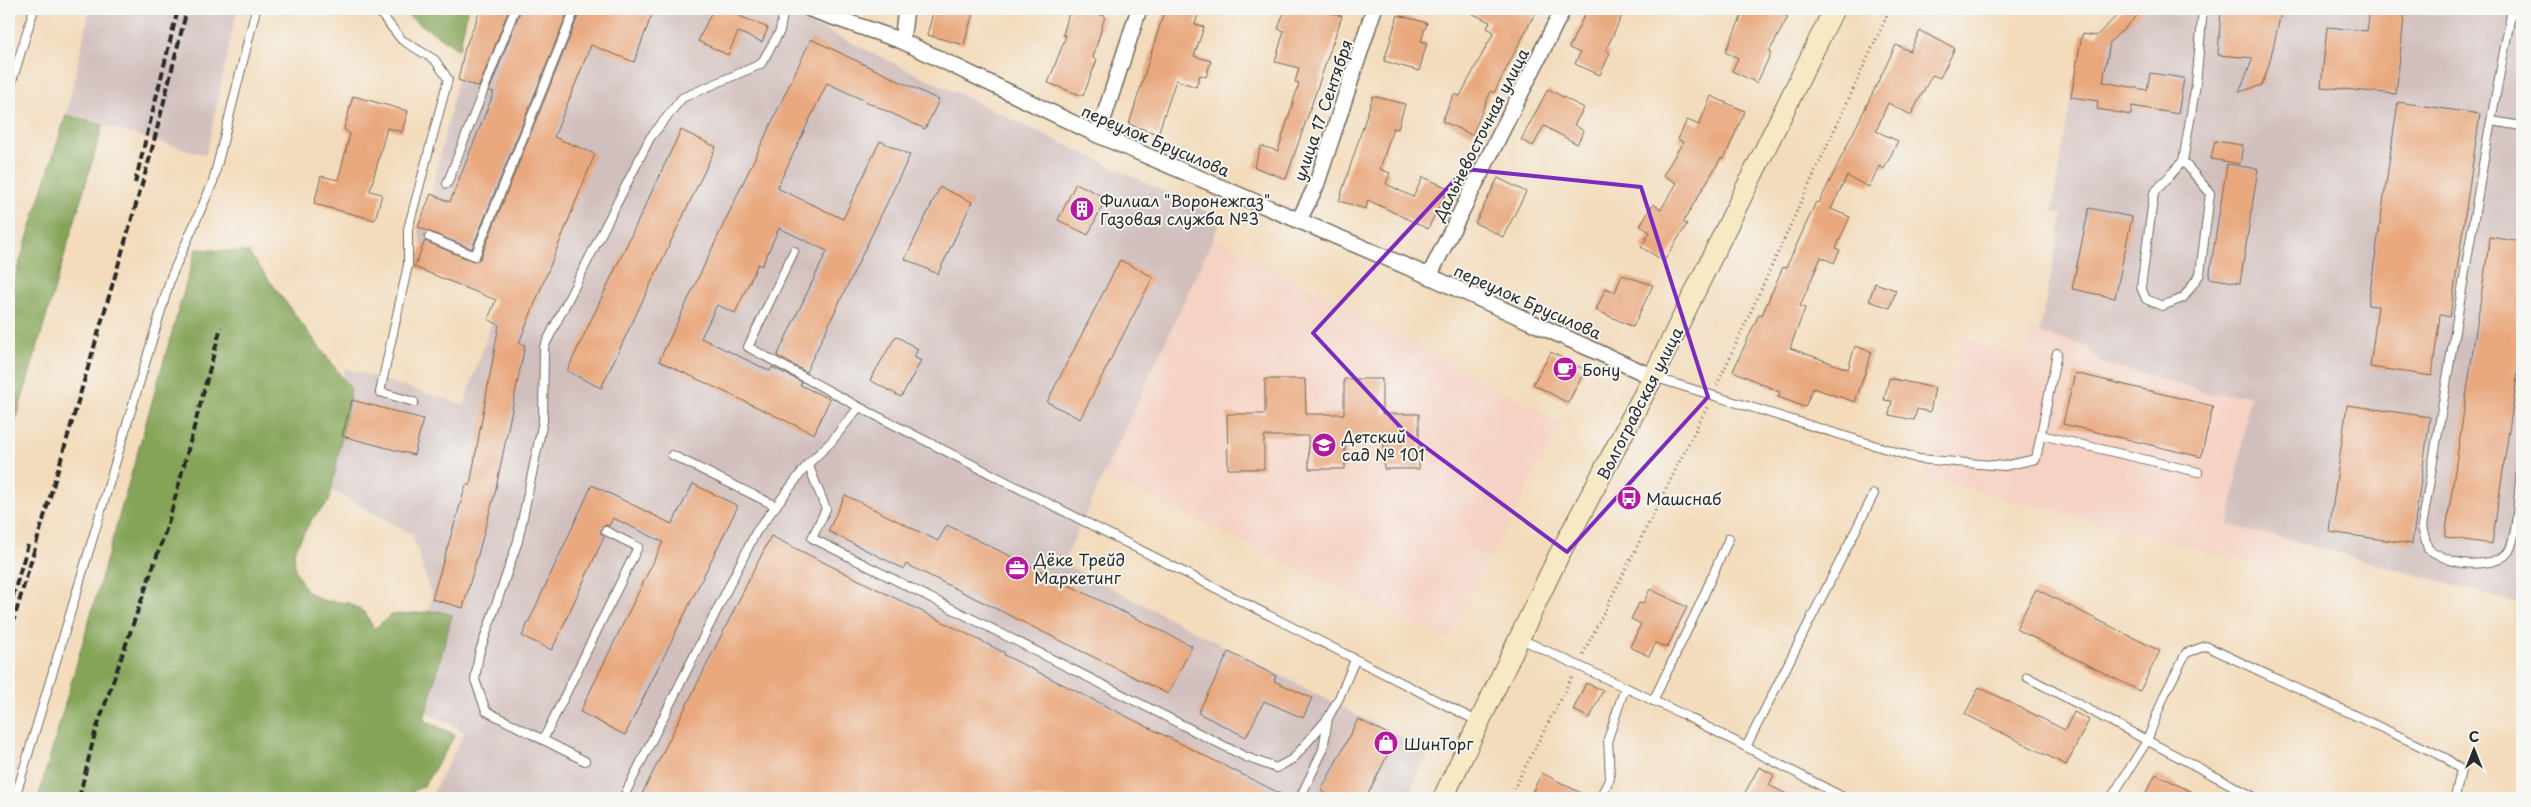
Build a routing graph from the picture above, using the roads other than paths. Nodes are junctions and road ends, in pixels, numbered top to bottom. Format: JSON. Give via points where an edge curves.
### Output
{"nodes":[{"id":1,"x":34,"y":9,"type":"edge"},
{"id":2,"x":256,"y":9,"type":"edge"},
{"id":3,"x":377,"y":9,"type":"edge"},
{"id":4,"x":515,"y":9,"type":"edge"},
{"id":5,"x":575,"y":9,"type":"edge"},
{"id":6,"x":784,"y":9,"type":"edge"},
{"id":7,"x":810,"y":9,"type":"edge"},
{"id":8,"x":906,"y":9,"type":"edge"},
{"id":9,"x":1139,"y":9,"type":"edge"},
{"id":10,"x":1374,"y":9,"type":"edge"},
{"id":11,"x":1563,"y":9,"type":"edge"},
{"id":12,"x":1834,"y":9,"type":"edge"},
{"id":13,"x":2203,"y":9,"type":"edge"},
{"id":14,"x":2512,"y":9,"type":"edge"},
{"id":15,"x":902,"y":41,"type":"junction"},
{"id":16,"x":9,"y":91,"type":"edge"},
{"id":17,"x":2491,"y":122,"type":"junction"},
{"id":18,"x":2522,"y":126,"type":"edge"},
{"id":19,"x":1098,"y":135,"type":"junction"},
{"id":20,"x":2183,"y":161,"type":"junction"},
{"id":21,"x":447,"y":184,"type":"dead end"},
{"id":22,"x":1299,"y":220,"type":"junction"},
{"id":23,"x":428,"y":237,"type":"dead end"},
{"id":24,"x":794,"y":251,"type":"dead end"},
{"id":25,"x":1429,"y":276,"type":"junction"},
{"id":26,"x":2057,"y":353,"type":"dead end"},
{"id":27,"x":1653,"y":377,"type":"junction"},
{"id":28,"x":414,"y":402,"type":"dead end"},
{"id":29,"x":859,"y":407,"type":"junction"},
{"id":30,"x":2041,"y":435,"type":"junction"},
{"id":31,"x":672,"y":455,"type":"dead end"},
{"id":32,"x":2522,"y":460,"type":"edge"},
{"id":33,"x":808,"y":464,"type":"junction"},
{"id":34,"x":2198,"y":472,"type":"dead end"},
{"id":35,"x":1874,"y":494,"type":"dead end"},
{"id":36,"x":776,"y":506,"type":"junction"},
{"id":37,"x":606,"y":531,"type":"dead end"},
{"id":38,"x":1729,"y":538,"type":"dead end"},
{"id":39,"x":1520,"y":639,"type":"junction"},
{"id":40,"x":1355,"y":660,"type":"junction"},
{"id":41,"x":2027,"y":677,"type":"dead end"},
{"id":42,"x":1625,"y":687,"type":"junction"},
{"id":43,"x":1653,"y":700,"type":"junction"},
{"id":44,"x":1328,"y":718,"type":"junction"},
{"id":45,"x":1480,"y":723,"type":"junction"},
{"id":46,"x":543,"y":740,"type":"junction"},
{"id":47,"x":2147,"y":741,"type":"junction"},
{"id":48,"x":1746,"y":747,"type":"junction"},
{"id":49,"x":585,"y":761,"type":"dead end"},
{"id":50,"x":15,"y":798,"type":"edge"},
{"id":51,"x":623,"y":798,"type":"edge"},
{"id":52,"x":1300,"y":798,"type":"edge"},
{"id":53,"x":1443,"y":798,"type":"edge"},
{"id":54,"x":1600,"y":798,"type":"edge"},
{"id":55,"x":1845,"y":798,"type":"edge"},
{"id":56,"x":2111,"y":798,"type":"edge"},
{"id":57,"x":2256,"y":798,"type":"edge"},
{"id":58,"x":2455,"y":798,"type":"edge"}],
"edges":[{"from":1,"to":16,"type":"lane"},
{"from":2,"to":50,"type":"lane","via":[[213,182],[171,278]]},
{"from":3,"to":28,"type":"lane","via":[[402,40],[435,60],[448,79],[408,229],[408,266],[380,392]]},
{"from":4,"to":21,"type":"lane"},
{"from":5,"to":23,"type":"lane","via":[[475,256]]},
{"from":6,"to":46,"type":"lane","via":[[780,31],[761,64],[682,98],[650,138],[544,347],[543,420],[518,541],[480,654],[475,680],[486,711]]},
{"from":7,"to":15,"type":"street","name":"переулок Брусилова"},
{"from":8,"to":15,"type":"street"},
{"from":9,"to":19,"type":"street"},
{"from":10,"to":22,"type":"street","name":"улица 17 Сентября","via":[[1316,186]]},
{"from":11,"to":25,"type":"street","name":"Дальневосточная улица"},
{"from":12,"to":27,"type":"main road","name":"Волгоградская улица"},
{"from":13,"to":20,"type":"lane","via":[[2196,84]]},
{"from":14,"to":17,"type":"lane"},
{"from":15,"to":19,"type":"street","name":"переулок Брусилова"},
{"from":17,"to":18,"type":"lane"},
{"from":17,"to":32,"type":"lane","via":[[2422,526],[2428,549],[2446,560],[2470,565],[2496,562],[2508,551],[2513,536]]},
{"from":19,"to":22,"type":"street","name":"переулок Брусилова"},
{"from":20,"to":20,"type":"lane","via":[[2154,193],[2141,287],[2146,299],[2162,306],[2183,298],[2200,274],[2210,193]]},
{"from":22,"to":25,"type":"street","name":"переулок Брусилова"},
{"from":24,"to":29,"type":"lane","via":[[748,347]]},
{"from":25,"to":27,"type":"street","name":"переулок Брусилова"},
{"from":26,"to":30,"type":"lane"},
{"from":27,"to":30,"type":"lane","via":[[1919,459],[2004,466],[2036,459]]},
{"from":27,"to":39,"type":"main road","name":"Волгоградская улица","via":[[1558,558]]},
{"from":29,"to":33,"type":"lane"},
{"from":29,"to":40,"type":"lane"},
{"from":30,"to":34,"type":"lane"},
{"from":31,"to":36,"type":"lane"},
{"from":33,"to":36,"type":"lane"},
{"from":33,"to":44,"type":"lane","via":[[826,509],[812,538],[1246,757],[1276,768],[1293,759]]},
{"from":35,"to":48,"type":"lane"},
{"from":36,"to":51,"type":"lane","via":[[756,532]]},
{"from":37,"to":46,"type":"lane","via":[[638,547]]},
{"from":38,"to":43,"type":"lane"},
{"from":39,"to":42,"type":"lane"},
{"from":39,"to":45,"type":"main road","name":"Волгоградская улица"},
{"from":40,"to":44,"type":"lane"},
{"from":40,"to":45,"type":"lane"},
{"from":41,"to":47,"type":"lane"},
{"from":42,"to":43,"type":"lane"},
{"from":42,"to":54,"type":"lane","via":[[1608,739],[1610,778]]},
{"from":43,"to":48,"type":"lane"},
{"from":44,"to":52,"type":"lane","via":[[1323,750]]},
{"from":45,"to":53,"type":"main road","name":"Волгоградская улица"},
{"from":46,"to":49,"type":"lane"},
{"from":47,"to":56,"type":"lane"},
{"from":47,"to":57,"type":"lane"},
{"from":47,"to":58,"type":"lane","via":[[2164,696],[2186,653],[2206,646],[2446,758],[2460,770]]},
{"from":48,"to":55,"type":"lane"}]}
